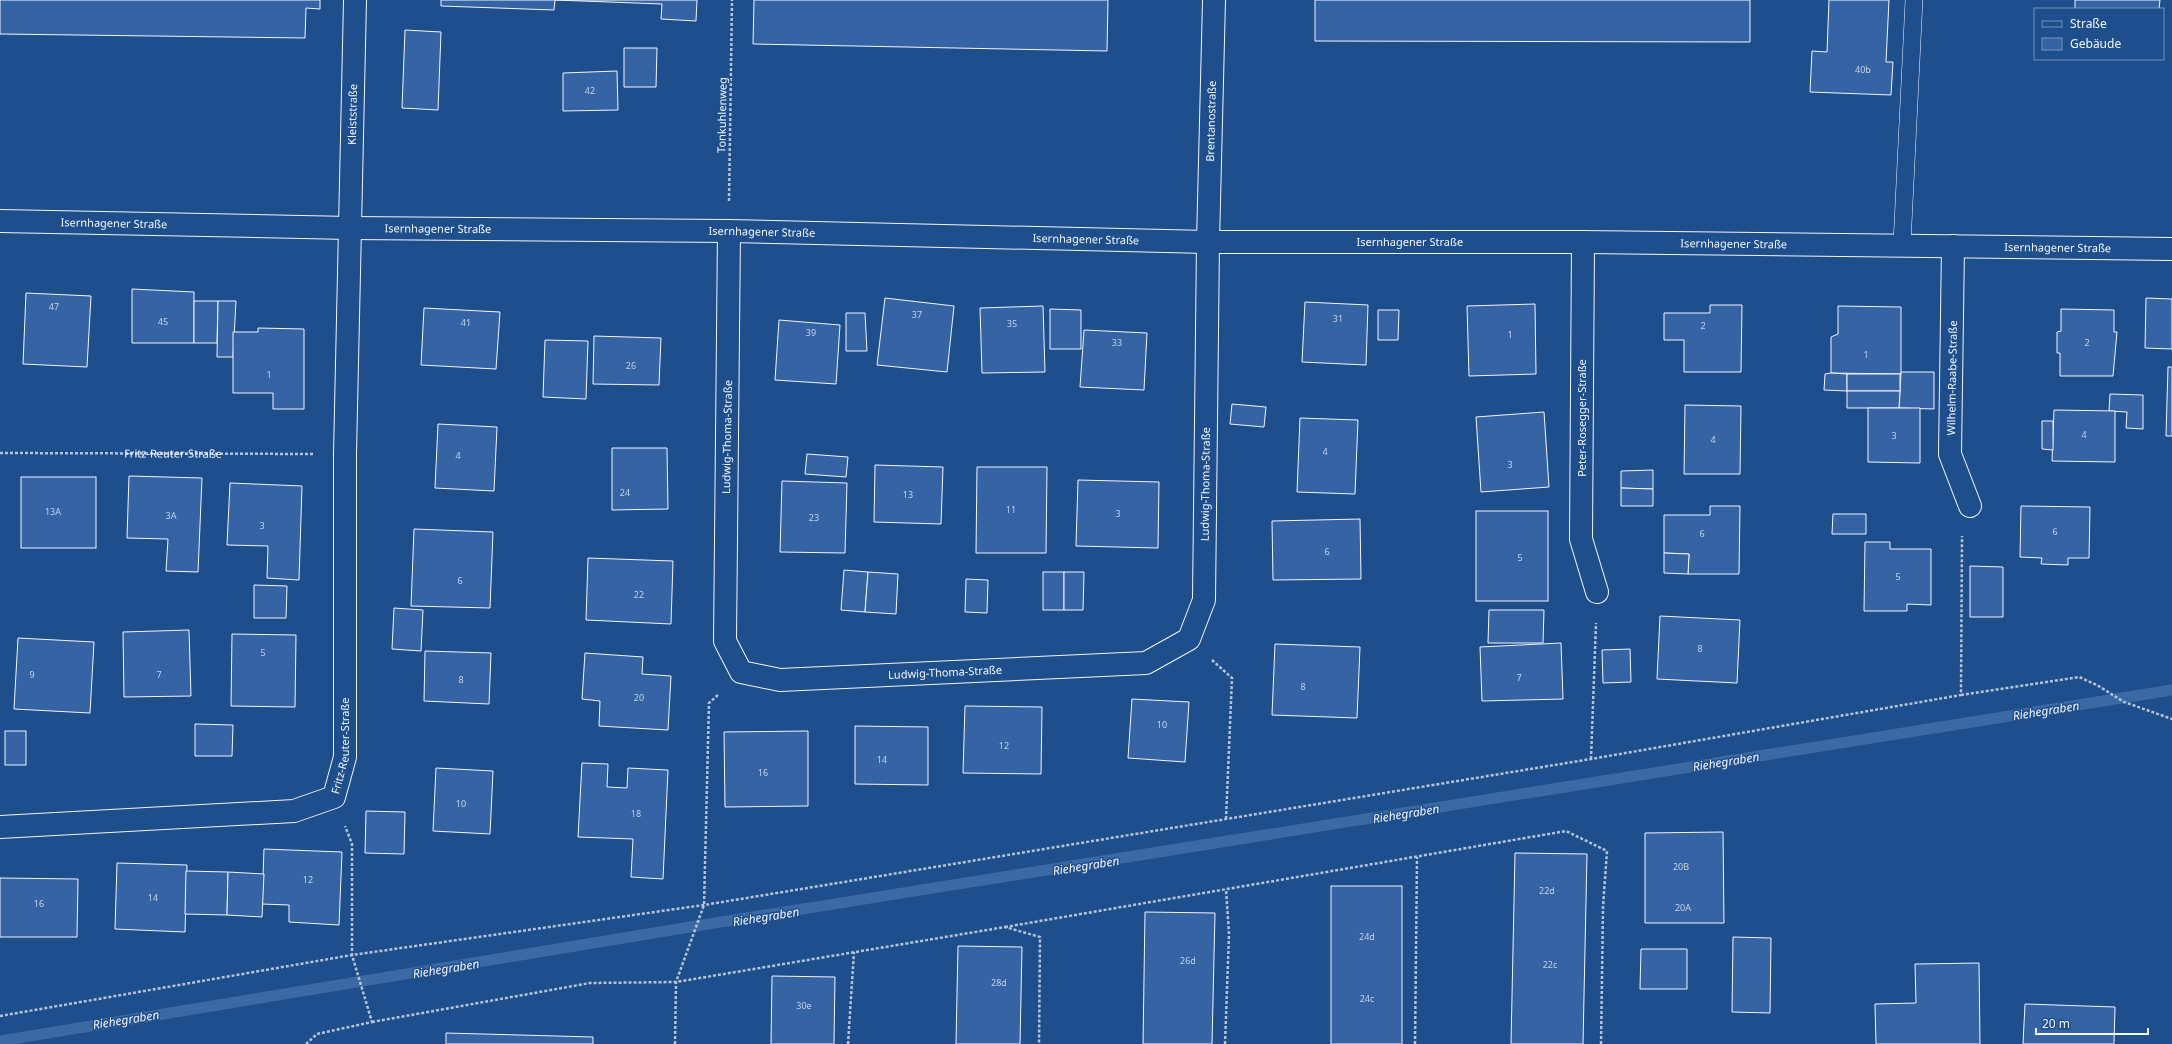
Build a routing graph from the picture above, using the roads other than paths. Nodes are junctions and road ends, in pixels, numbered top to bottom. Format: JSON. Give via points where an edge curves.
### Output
{"nodes":[{"id":1,"x":355,"y":0,"type":"edge"},
{"id":2,"x":1214,"y":0,"type":"edge"},
{"id":3,"x":1914,"y":0,"type":"edge"},
{"id":4,"x":0,"y":221,"type":"edge"},
{"id":5,"x":350,"y":228,"type":"junction"},
{"id":6,"x":729,"y":231,"type":"junction"},
{"id":7,"x":1208,"y":242,"type":"junction"},
{"id":8,"x":1583,"y":242,"type":"junction"},
{"id":9,"x":1902,"y":244,"type":"junction"},
{"id":10,"x":1954,"y":246,"type":"junction"},
{"id":11,"x":2172,"y":249,"type":"edge"},
{"id":12,"x":1970,"y":506,"type":"road end"},
{"id":13,"x":1597,"y":592,"type":"road end"},
{"id":14,"x":0,"y":827,"type":"edge"}],
"edges":[{"from":1,"to":5,"type":"street","name":"Kleiststraße"},
{"from":2,"to":7,"type":"street","name":"Brentanostraße"},
{"from":3,"to":9,"type":"lane"},
{"from":4,"to":5,"type":"street","name":"Isernhagener Straße"},
{"from":5,"to":6,"type":"street","name":"Isernhagener Straße"},
{"from":5,"to":14,"type":"street","name":"Fritz-Reuter-Straße","via":[[345,454],[345,757],[334,797],[294,811]]},
{"from":6,"to":7,"type":"street","name":"Isernhagener Straße"},
{"from":6,"to":7,"type":"street","name":"Ludwig-Thoma-Straße","via":[[725,641],[740,672],[780,680],[1146,663],[1189,639],[1204,600]]},
{"from":7,"to":8,"type":"street","name":"Isernhagener Straße"},
{"from":8,"to":9,"type":"street","name":"Isernhagener Straße"},
{"from":8,"to":13,"type":"street","name":"Peter-Rosegger-Straße","via":[[1581,539]]},
{"from":9,"to":10,"type":"street","name":"Isernhagener Straße"},
{"from":10,"to":11,"type":"street","name":"Isernhagener Straße"},
{"from":10,"to":12,"type":"street","name":"Wilhelm-Raabe-Straße","via":[[1950,454]]}]}
